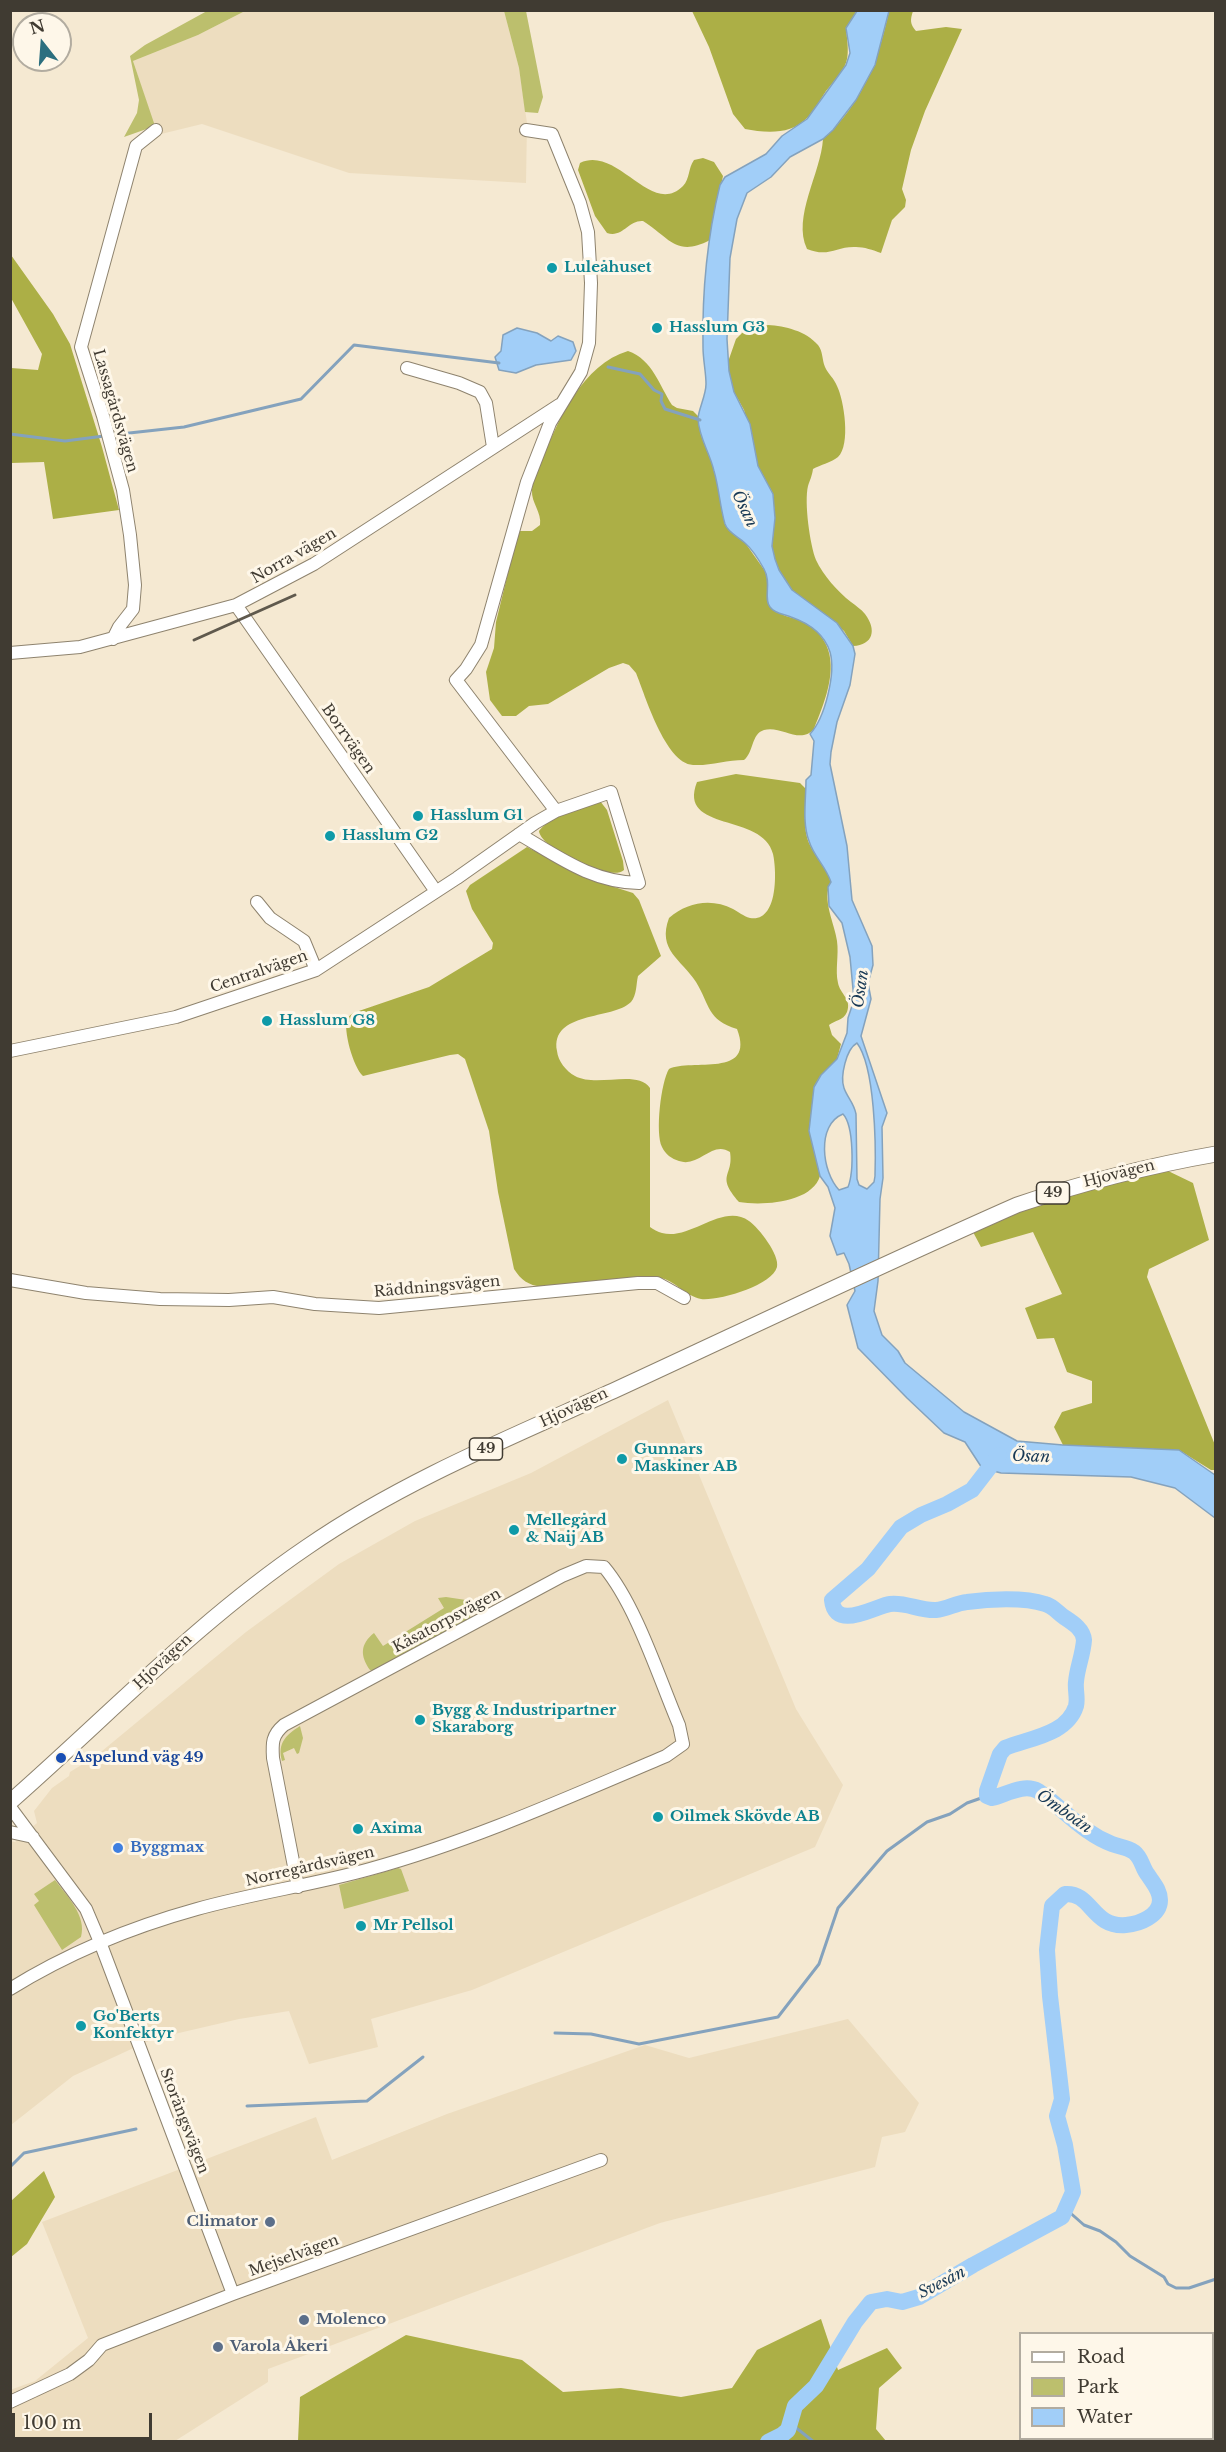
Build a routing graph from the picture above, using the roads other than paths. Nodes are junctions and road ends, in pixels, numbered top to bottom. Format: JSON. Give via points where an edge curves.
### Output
{"nodes":[{"id":1,"x":156,"y":130,"type":"dead end"},
{"id":2,"x":526,"y":130,"type":"dead end"},
{"id":3,"x":407,"y":368,"type":"dead end"},
{"id":4,"x":560,"y":405,"type":"junction"},
{"id":5,"x":493,"y":447,"type":"junction"},
{"id":6,"x":236,"y":605,"type":"junction"},
{"id":7,"x":113,"y":639,"type":"junction"},
{"id":8,"x":10,"y":653,"type":"edge"},
{"id":9,"x":556,"y":811,"type":"junction"},
{"id":10,"x":519,"y":834,"type":"junction"},
{"id":11,"x":435,"y":890,"type":"junction"},
{"id":12,"x":257,"y":902,"type":"dead end"},
{"id":13,"x":315,"y":970,"type":"junction"},
{"id":14,"x":10,"y":1051,"type":"edge"},
{"id":15,"x":1215,"y":1154,"type":"edge"},
{"id":16,"x":10,"y":1280,"type":"edge"},
{"id":17,"x":684,"y":1298,"type":"dead end"},
{"id":18,"x":683,"y":1744,"type":"joint"},
{"id":19,"x":10,"y":1802,"type":"edge"},
{"id":20,"x":10,"y":1807,"type":"edge"},
{"id":21,"x":10,"y":1832,"type":"edge"},
{"id":22,"x":33,"y":1837,"type":"junction"},
{"id":23,"x":298,"y":1887,"type":"junction"},
{"id":24,"x":100,"y":1942,"type":"junction"},
{"id":25,"x":10,"y":1989,"type":"edge"},
{"id":26,"x":601,"y":2160,"type":"dead end"},
{"id":27,"x":232,"y":2294,"type":"junction"},
{"id":28,"x":10,"y":2402,"type":"edge"}],
"edges":[{"from":1,"to":7,"type":"street","name":"Lassagårdsvägen","via":[[136,146],[81,347],[104,416],[130,535],[133,609]]},
{"from":2,"to":4,"type":"street","via":[[552,134],[588,232],[589,343],[574,385]]},
{"from":3,"to":5,"type":"street","via":[[480,392],[486,403]]},
{"from":4,"to":5,"type":"street","name":"Norra vägen"},
{"from":4,"to":9,"type":"street","via":[[527,482],[481,645],[456,680]]},
{"from":5,"to":6,"type":"street","name":"Norra vägen","via":[[315,564]]},
{"from":6,"to":7,"type":"street","name":"Norra vägen"},
{"from":6,"to":11,"type":"street","name":"Borrvägen"},
{"from":7,"to":8,"type":"street","name":"Norra vägen","via":[[80,647]]},
{"from":9,"to":10,"type":"street","name":"Centralvägen"},
{"from":9,"to":10,"type":"street","name":"Centralvägen","via":[[611,792],[639,883],[591,874]]},
{"from":10,"to":11,"type":"street","name":"Centralvägen"},
{"from":11,"to":13,"type":"street","name":"Centralvägen"},
{"from":12,"to":13,"type":"street","via":[[270,918],[304,941]]},
{"from":13,"to":14,"type":"street","name":"Centralvägen","via":[[176,1017]]},
{"from":15,"to":19,"type":"main road","name":"Hjovägen","number":"49","via":[[1089,1181],[1017,1205],[444,1469],[377,1504],[245,1591]]},
{"from":16,"to":17,"type":"street","name":"Räddningsvägen","via":[[86,1293],[160,1299],[273,1296],[315,1304],[379,1308],[638,1283],[657,1283]]},
{"from":18,"to":23,"type":"street","name":"Norregårdsvägen","via":[[666,1756],[508,1822],[393,1862]]},
{"from":18,"to":23,"type":"street","name":"Kåsatorpsvägen","via":[[679,1725],[628,1605],[604,1567],[586,1566],[277,1731],[272,1739],[273,1758]]},
{"from":20,"to":22,"type":"street","name":"Storängsvägen"},
{"from":21,"to":22,"type":"street"},
{"from":22,"to":24,"type":"street","name":"Storängsvägen","via":[[86,1909]]},
{"from":23,"to":24,"type":"street","name":"Norregårdsvägen","via":[[198,1909]]},
{"from":24,"to":25,"type":"street","name":"Norregårdsvägen"},
{"from":24,"to":27,"type":"street","name":"Storängsvägen"},
{"from":26,"to":27,"type":"street","name":"Mejselvägen"},
{"from":27,"to":28,"type":"street","name":"Mejselvägen","via":[[102,2345],[70,2374]]}]}
